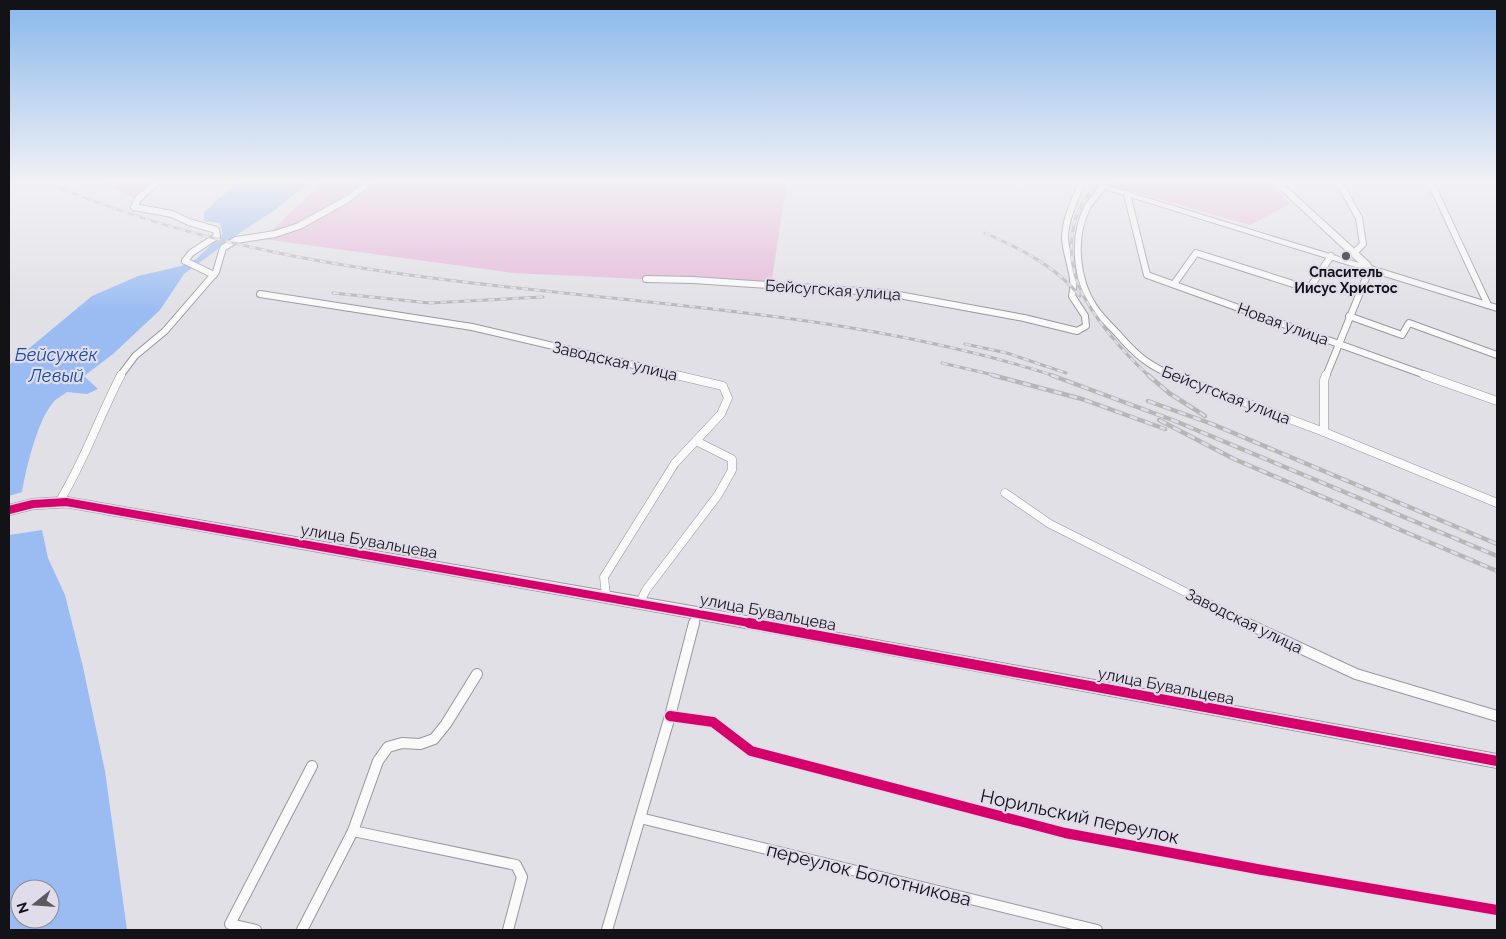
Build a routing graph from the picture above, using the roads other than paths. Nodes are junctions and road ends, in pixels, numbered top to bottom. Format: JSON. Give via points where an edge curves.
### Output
{"nodes":[{"id":1,"x":199,"y":225,"type":"edge"},
{"id":2,"x":301,"y":225,"type":"edge"},
{"id":3,"x":1067,"y":225,"type":"edge"},
{"id":4,"x":1080,"y":225,"type":"edge"},
{"id":5,"x":1134,"y":225,"type":"edge"},
{"id":6,"x":1228,"y":225,"type":"edge"},
{"id":7,"x":1323,"y":225,"type":"edge"},
{"id":8,"x":1360,"y":225,"type":"edge"},
{"id":9,"x":1452,"y":225,"type":"edge"},
{"id":10,"x":1340,"y":240,"type":"junction"},
{"id":11,"x":1354,"y":253,"type":"junction"},
{"id":12,"x":1331,"y":256,"type":"junction"},
{"id":13,"x":1370,"y":268,"type":"junction"},
{"id":14,"x":214,"y":275,"type":"junction"},
{"id":15,"x":646,"y":279,"type":"dead end"},
{"id":16,"x":1174,"y":284,"type":"junction"},
{"id":17,"x":260,"y":294,"type":"dead end"},
{"id":18,"x":1493,"y":307,"type":"edge"},
{"id":19,"x":1349,"y":316,"type":"junction"},
{"id":20,"x":1338,"y":343,"type":"junction"},
{"id":21,"x":1497,"y":355,"type":"edge"},
{"id":22,"x":1497,"y":401,"type":"edge"},
{"id":23,"x":1324,"y":432,"type":"junction"},
{"id":24,"x":696,"y":441,"type":"junction"},
{"id":25,"x":1005,"y":493,"type":"dead end"},
{"id":26,"x":59,"y":502,"type":"junction"},
{"id":27,"x":1497,"y":503,"type":"edge"},
{"id":28,"x":9,"y":510,"type":"edge"},
{"id":29,"x":606,"y":596,"type":"junction"},
{"id":30,"x":640,"y":602,"type":"junction"},
{"id":31,"x":697,"y":613,"type":"junction"},
{"id":32,"x":476,"y":674,"type":"dead end"},
{"id":33,"x":670,"y":716,"type":"junction"},
{"id":34,"x":1497,"y":716,"type":"edge"},
{"id":35,"x":1497,"y":761,"type":"edge"},
{"id":36,"x":312,"y":766,"type":"dead end"},
{"id":37,"x":640,"y":818,"type":"junction"},
{"id":38,"x":353,"y":831,"type":"junction"},
{"id":39,"x":1497,"y":910,"type":"edge"},
{"id":40,"x":256,"y":930,"type":"edge"},
{"id":41,"x":302,"y":930,"type":"edge"},
{"id":42,"x":508,"y":930,"type":"edge"},
{"id":43,"x":607,"y":930,"type":"edge"},
{"id":44,"x":1098,"y":930,"type":"edge"}],
"edges":[{"from":1,"to":14,"type":"street","via":[[216,230],[217,236],[191,253],[185,261]]},
{"from":2,"to":14,"type":"street","via":[[252,239],[236,240],[223,248]]},
{"from":3,"to":15,"type":"street","name":"Бейсугская улица","via":[[1067,250],[1075,289],[1072,296],[1086,326],[1077,331],[888,293]]},
{"from":4,"to":23,"type":"street","name":"Бейсугская улица","via":[[1077,242],[1083,284],[1094,307],[1136,355],[1161,372],[1185,378]]},
{"from":5,"to":16,"type":"street","name":"Новая улица","via":[[1147,275]]},
{"from":6,"to":12,"type":"street"},
{"from":7,"to":10,"type":"street"},
{"from":8,"to":11,"type":"street","via":[[1363,244]]},
{"from":9,"to":18,"type":"street"},
{"from":10,"to":11,"type":"street"},
{"from":10,"to":12,"type":"street"},
{"from":11,"to":13,"type":"street"},
{"from":12,"to":13,"type":"street"},
{"from":12,"to":16,"type":"street","via":[[1309,289],[1196,253]]},
{"from":13,"to":18,"type":"street"},
{"from":13,"to":19,"type":"street"},
{"from":14,"to":26,"type":"street","via":[[165,331],[134,356],[123,370],[75,476]]},
{"from":16,"to":20,"type":"street","name":"Новая улица"},
{"from":17,"to":24,"type":"street","name":"Заводская улица","via":[[472,327],[723,386],[728,398],[721,414]]},
{"from":19,"to":20,"type":"street"},
{"from":19,"to":21,"type":"street","via":[[1402,335],[1409,323]]},
{"from":20,"to":22,"type":"street","name":"Новая улица"},
{"from":20,"to":23,"type":"street","via":[[1324,380]]},
{"from":23,"to":27,"type":"street","name":"Бейсугская улица"},
{"from":24,"to":29,"type":"street","name":"Заводская улица","via":[[675,463],[604,577]]},
{"from":24,"to":30,"type":"street","via":[[732,459],[732,470],[718,495]]},
{"from":25,"to":34,"type":"street","name":"Заводская улица","via":[[1050,524],[1356,674]]},
{"from":26,"to":28,"type":"street","name":"улица Бувальцева"},
{"from":26,"to":29,"type":"street","name":"улица Бувальцева"},
{"from":29,"to":30,"type":"street","name":"улица Бувальцева"},
{"from":30,"to":31,"type":"street","name":"улица Бувальцева"},
{"from":31,"to":33,"type":"street"},
{"from":31,"to":35,"type":"street","name":"улица Бувальцева"},
{"from":32,"to":38,"type":"street","via":[[434,739],[420,744],[402,743],[388,747],[378,761]]},
{"from":33,"to":37,"type":"street"},
{"from":33,"to":39,"type":"street","name":"Норильский переулок","via":[[713,722],[751,751],[1065,834]]},
{"from":36,"to":40,"type":"street","via":[[230,924]]},
{"from":37,"to":43,"type":"street"},
{"from":37,"to":44,"type":"street","name":"переулок Болотникова"},
{"from":38,"to":41,"type":"street"},
{"from":38,"to":42,"type":"street","via":[[516,865],[522,877]]}]}
